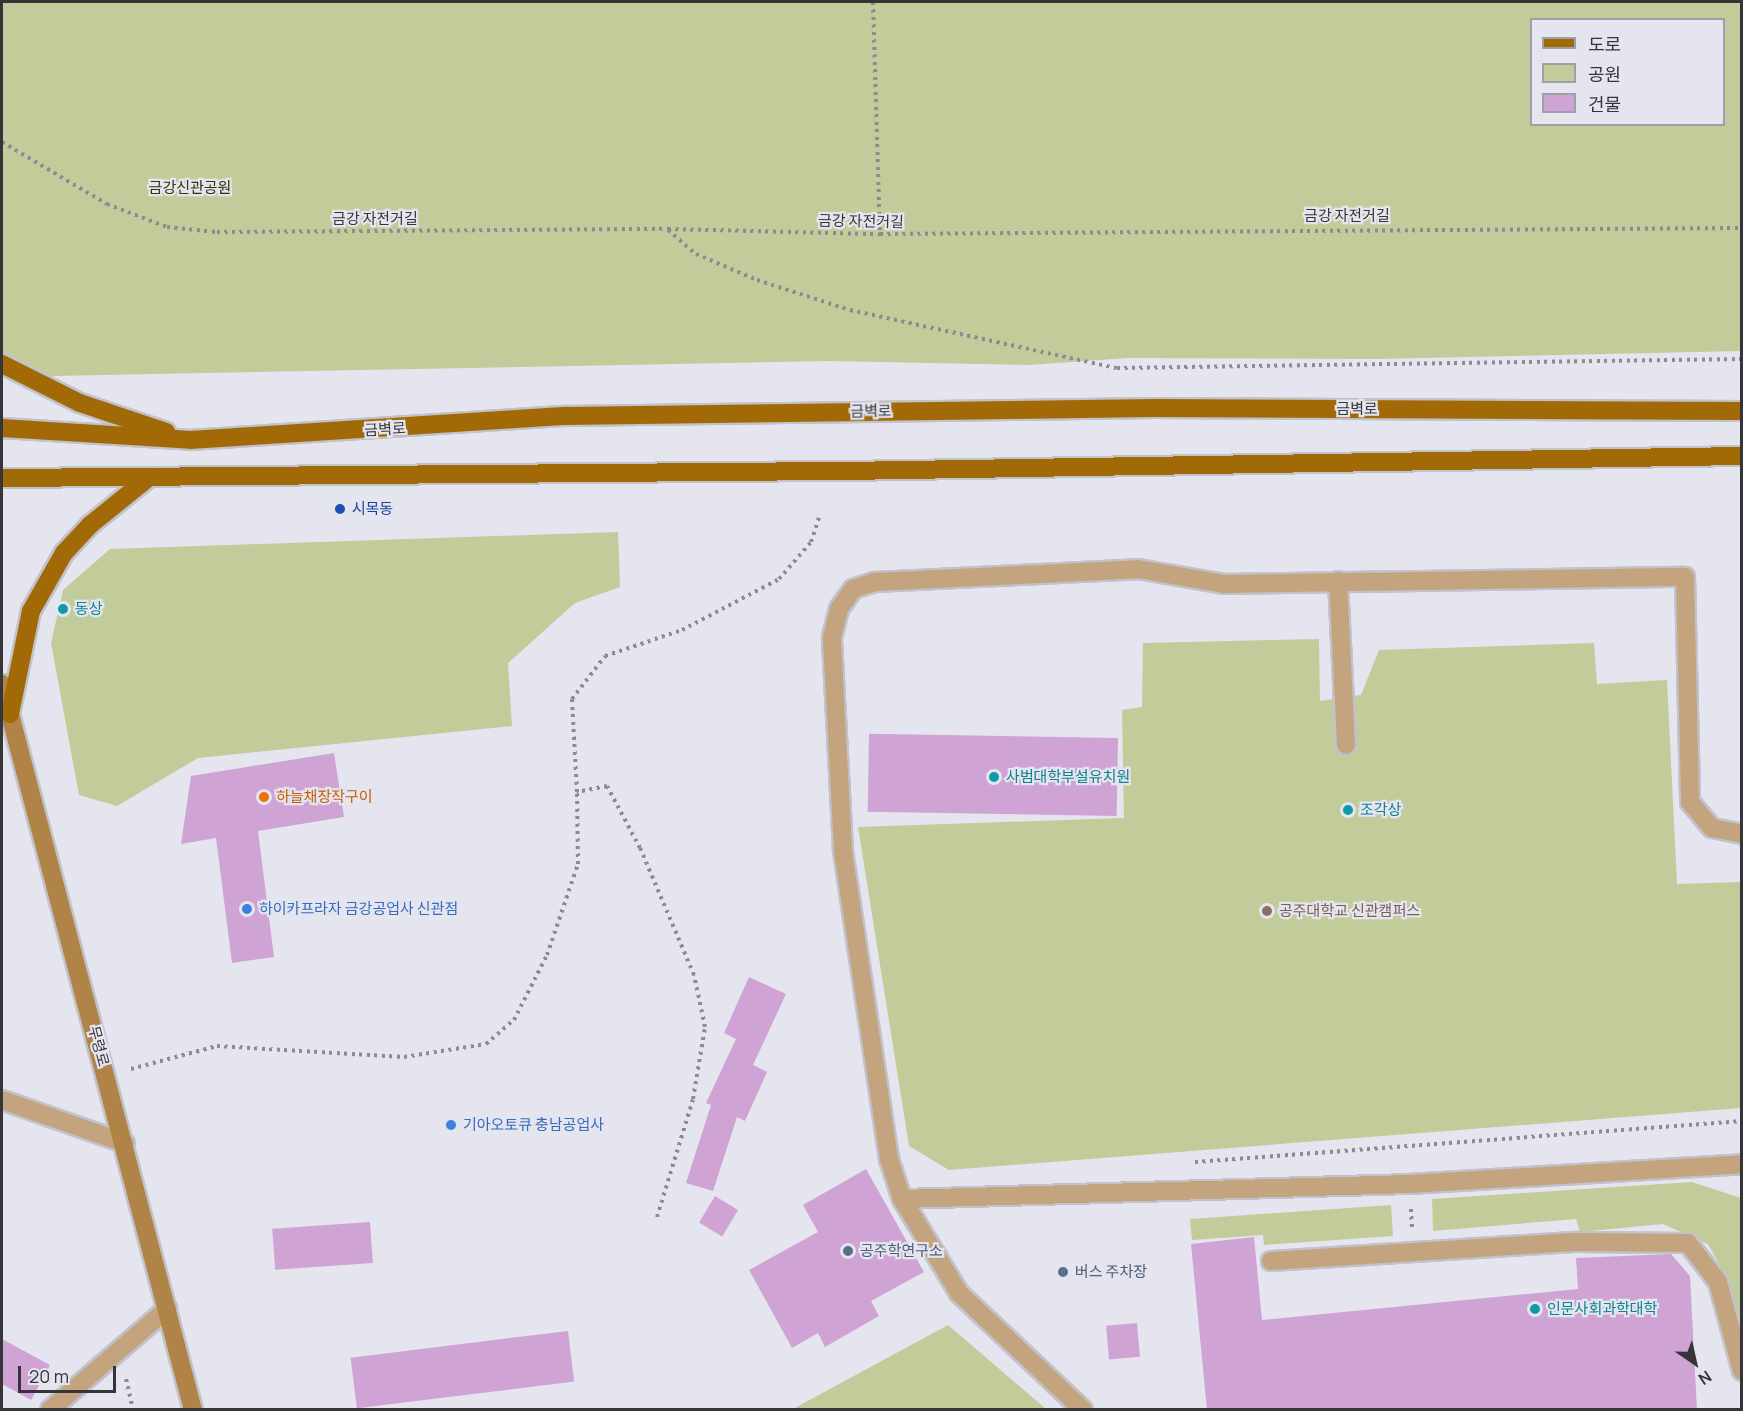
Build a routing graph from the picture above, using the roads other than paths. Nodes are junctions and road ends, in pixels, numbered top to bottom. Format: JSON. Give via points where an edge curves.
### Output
{"nodes":[{"id":1,"x":2,"y":364,"type":"edge"},
{"id":2,"x":1742,"y":411,"type":"edge"},
{"id":3,"x":2,"y":428,"type":"edge"},
{"id":4,"x":191,"y":440,"type":"junction"},
{"id":5,"x":1742,"y":456,"type":"edge"},
{"id":6,"x":2,"y":478,"type":"edge"},
{"id":7,"x":148,"y":478,"type":"junction"},
{"id":8,"x":1338,"y":581,"type":"junction"},
{"id":9,"x":2,"y":684,"type":"edge"},
{"id":10,"x":6,"y":708,"type":"edge"},
{"id":11,"x":1346,"y":745,"type":"dead end"},
{"id":12,"x":1742,"y":834,"type":"edge"},
{"id":13,"x":2,"y":1100,"type":"edge"},
{"id":14,"x":125,"y":1143,"type":"junction"},
{"id":15,"x":1742,"y":1164,"type":"edge"},
{"id":16,"x":902,"y":1200,"type":"junction"},
{"id":17,"x":1271,"y":1261,"type":"dead end"},
{"id":18,"x":167,"y":1309,"type":"junction"},
{"id":19,"x":1742,"y":1371,"type":"edge"},
{"id":20,"x":50,"y":1410,"type":"edge"},
{"id":21,"x":193,"y":1410,"type":"edge"},
{"id":22,"x":1083,"y":1410,"type":"edge"}],
"edges":[{"from":1,"to":4,"type":"main road","via":[[80,403]]},
{"from":2,"to":4,"type":"main road","name":"금벽로","via":[[1154,408],[565,416]]},
{"from":3,"to":4,"type":"main road","name":"금벽로"},
{"from":5,"to":7,"type":"main road"},
{"from":6,"to":7,"type":"main road"},
{"from":7,"to":10,"type":"main road","via":[[90,525],[64,553],[31,611]]},
{"from":8,"to":11,"type":"street"},
{"from":8,"to":12,"type":"street","via":[[1685,577],[1690,802],[1712,828]]},
{"from":8,"to":16,"type":"street","via":[[1224,584],[1138,569],[875,582],[853,589],[838,609],[832,637],[843,850],[889,1159]]},
{"from":9,"to":10,"type":"main road","name":"무령로"},
{"from":10,"to":14,"type":"main road","name":"무령로"},
{"from":13,"to":14,"type":"street"},
{"from":14,"to":18,"type":"main road","name":"무령로"},
{"from":15,"to":16,"type":"street","via":[[1409,1184]]},
{"from":16,"to":22,"type":"street","via":[[959,1293]]},
{"from":17,"to":19,"type":"street","via":[[1577,1242],[1688,1243],[1718,1282]]},
{"from":18,"to":20,"type":"street"},
{"from":18,"to":21,"type":"main road","name":"무령로"}]}
